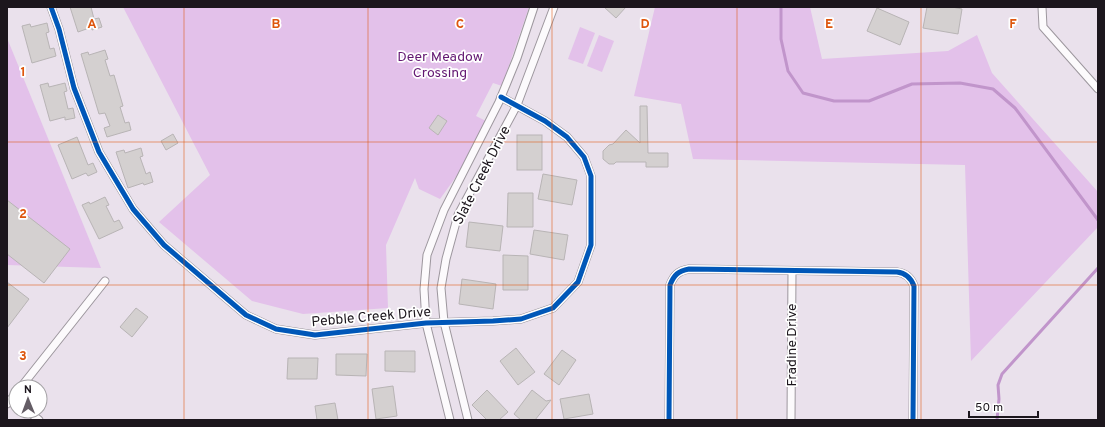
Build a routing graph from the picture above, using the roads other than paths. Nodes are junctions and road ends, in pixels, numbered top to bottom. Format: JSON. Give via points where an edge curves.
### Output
{"nodes":[{"id":1,"x":51,"y":7,"type":"edge"},
{"id":2,"x":534,"y":7,"type":"edge"},
{"id":3,"x":554,"y":7,"type":"edge"},
{"id":4,"x":1042,"y":7,"type":"edge"},
{"id":5,"x":1098,"y":89,"type":"edge"},
{"id":6,"x":501,"y":97,"type":"junction"},
{"id":7,"x":517,"y":105,"type":"junction"},
{"id":8,"x":792,"y":270,"type":"junction"},
{"id":9,"x":105,"y":281,"type":"dead end"},
{"id":10,"x":444,"y":322,"type":"junction"},
{"id":11,"x":426,"y":323,"type":"junction"},
{"id":12,"x":27,"y":379,"type":"edge"},
{"id":13,"x":450,"y":420,"type":"edge"},
{"id":14,"x":468,"y":420,"type":"edge"},
{"id":15,"x":669,"y":420,"type":"edge"},
{"id":16,"x":791,"y":420,"type":"edge"},
{"id":17,"x":913,"y":420,"type":"edge"}],
"edges":[{"from":1,"to":11,"type":"street","name":"Pebble Creek Drive","via":[[74,88],[99,152],[133,209],[164,246],[246,315],[276,329],[315,335]]},
{"from":2,"to":6,"type":"street","name":"Slate Creek Drive"},
{"from":3,"to":7,"type":"street","name":"Slate Creek Drive"},
{"from":4,"to":5,"type":"street","via":[[1043,27]]},
{"from":6,"to":7,"type":"street","name":"Pebble Creek Drive"},
{"from":6,"to":11,"type":"street","name":"Slate Creek Drive","via":[[444,210],[427,255],[424,289]]},
{"from":7,"to":10,"type":"street","name":"Slate Creek Drive","via":[[458,215],[441,288]]},
{"from":7,"to":10,"type":"street","name":"Pebble Creek Drive","via":[[567,137],[584,157],[591,176],[591,245],[584,267],[578,282],[553,308],[521,318],[493,322]]},
{"from":8,"to":15,"type":"street","via":[[689,269],[672,278]]},
{"from":8,"to":16,"type":"street","name":"Fradine Drive"},
{"from":8,"to":17,"type":"street","via":[[897,272],[907,275],[912,280]]},
{"from":9,"to":12,"type":"street"},
{"from":10,"to":11,"type":"street","name":"Pebble Creek Drive"},
{"from":10,"to":14,"type":"street","name":"Slate Creek Drive"},
{"from":11,"to":13,"type":"street","name":"Slate Creek Drive"}]}
